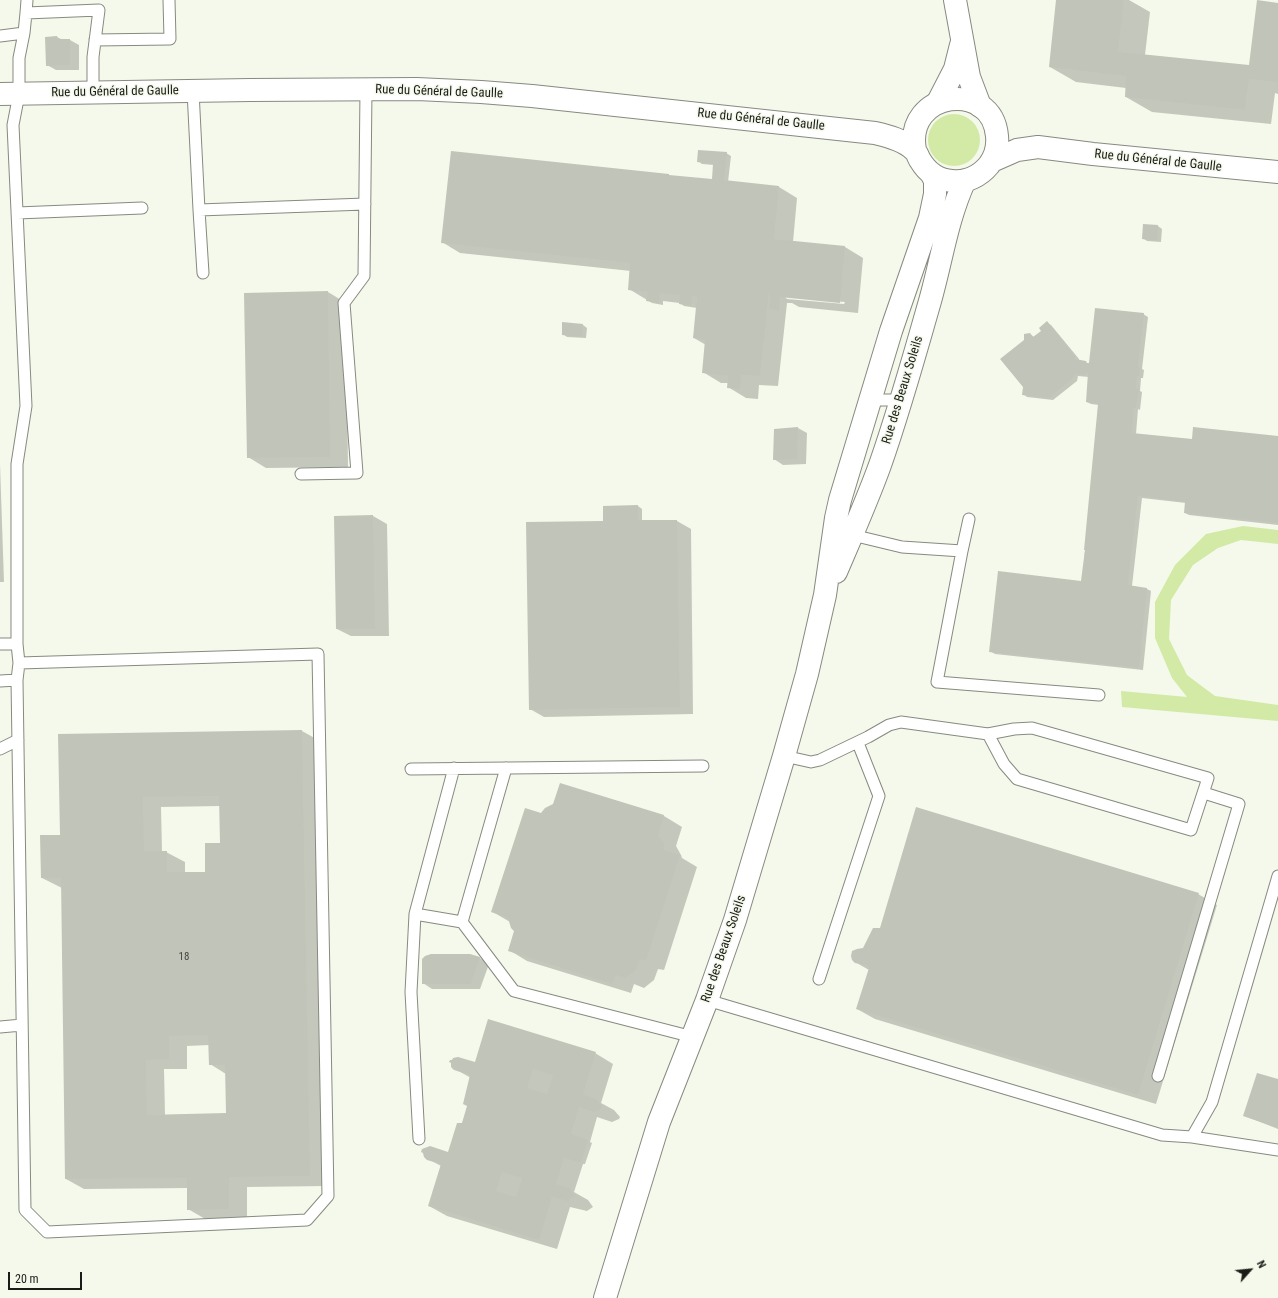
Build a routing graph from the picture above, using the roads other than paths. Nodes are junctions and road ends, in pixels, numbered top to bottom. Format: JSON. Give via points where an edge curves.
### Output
{"nodes":[{"id":1,"x":27,"y":0,"type":"edge"},
{"id":2,"x":169,"y":0,"type":"edge"},
{"id":3,"x":955,"y":0,"type":"edge"},
{"id":4,"x":26,"y":13,"type":"junction"},
{"id":5,"x":24,"y":33,"type":"junction"},
{"id":6,"x":0,"y":36,"type":"edge"},
{"id":7,"x":95,"y":40,"type":"junction"},
{"id":8,"x":962,"y":42,"type":"junction"},
{"id":9,"x":366,"y":90,"type":"junction"},
{"id":10,"x":193,"y":91,"type":"junction"},
{"id":11,"x":93,"y":93,"type":"junction"},
{"id":12,"x":9,"y":94,"type":"edge"},
{"id":13,"x":938,"y":102,"type":"junction"},
{"id":14,"x":980,"y":106,"type":"junction"},
{"id":15,"x":918,"y":123,"type":"junction"},
{"id":16,"x":994,"y":124,"type":"junction"},
{"id":17,"x":875,"y":133,"type":"junction"},
{"id":18,"x":1038,"y":147,"type":"junction"},
{"id":19,"x":915,"y":150,"type":"junction"},
{"id":20,"x":992,"y":161,"type":"junction"},
{"id":21,"x":1278,"y":172,"type":"edge"},
{"id":22,"x":932,"y":175,"type":"junction"},
{"id":23,"x":965,"y":180,"type":"junction"},
{"id":24,"x":366,"y":204,"type":"junction"},
{"id":25,"x":142,"y":208,"type":"dead end"},
{"id":26,"x":199,"y":210,"type":"junction"},
{"id":27,"x":17,"y":213,"type":"junction"},
{"id":28,"x":203,"y":273,"type":"dead end"},
{"id":29,"x":870,"y":400,"type":"junction"},
{"id":30,"x":901,"y":400,"type":"junction"},
{"id":31,"x":301,"y":474,"type":"dead end"},
{"id":32,"x":969,"y":519,"type":"dead end"},
{"id":33,"x":843,"y":533,"type":"junction"},
{"id":34,"x":962,"y":552,"type":"junction"},
{"id":35,"x":0,"y":644,"type":"edge"},
{"id":36,"x":17,"y":644,"type":"junction"},
{"id":37,"x":19,"y":663,"type":"junction"},
{"id":38,"x":17,"y":680,"type":"junction"},
{"id":39,"x":0,"y":681,"type":"edge"},
{"id":40,"x":1099,"y":695,"type":"dead end"},
{"id":41,"x":988,"y":734,"type":"junction"},
{"id":42,"x":18,"y":740,"type":"junction"},
{"id":43,"x":858,"y":743,"type":"junction"},
{"id":44,"x":0,"y":749,"type":"edge"},
{"id":45,"x":784,"y":756,"type":"junction"},
{"id":46,"x":703,"y":766,"type":"dead end"},
{"id":47,"x":454,"y":768,"type":"junction"},
{"id":48,"x":506,"y":768,"type":"junction"},
{"id":49,"x":411,"y":769,"type":"dead end"},
{"id":50,"x":1204,"y":793,"type":"junction"},
{"id":51,"x":1278,"y":876,"type":"edge"},
{"id":52,"x":415,"y":914,"type":"junction"},
{"id":53,"x":462,"y":922,"type":"junction"},
{"id":54,"x":819,"y":979,"type":"dead end"},
{"id":55,"x":707,"y":1000,"type":"junction"},
{"id":56,"x":22,"y":1025,"type":"junction"},
{"id":57,"x":0,"y":1027,"type":"edge"},
{"id":58,"x":693,"y":1037,"type":"junction"},
{"id":59,"x":1158,"y":1076,"type":"dead end"},
{"id":60,"x":1192,"y":1137,"type":"junction"},
{"id":61,"x":419,"y":1139,"type":"dead end"},
{"id":62,"x":1278,"y":1150,"type":"edge"},
{"id":63,"x":605,"y":1298,"type":"edge"}],
"edges":[{"from":1,"to":4,"type":"lane"},
{"from":2,"to":7,"type":"lane","via":[[170,40]]},
{"from":3,"to":8,"type":"main road"},
{"from":4,"to":5,"type":"lane"},
{"from":4,"to":7,"type":"lane","via":[[99,10]]},
{"from":5,"to":6,"type":"lane"},
{"from":5,"to":12,"type":"lane"},
{"from":7,"to":11,"type":"lane"},
{"from":8,"to":13,"type":"main road","via":[[955,68]]},
{"from":8,"to":14,"type":"main road","via":[[972,86]]},
{"from":9,"to":10,"type":"main road","name":"Rue du Général de Gaulle"},
{"from":9,"to":17,"type":"main road","name":"Rue du Général de Gaulle","via":[[437,90],[532,96]]},
{"from":9,"to":24,"type":"lane"},
{"from":10,"to":11,"type":"main road","name":"Rue du Général de Gaulle"},
{"from":10,"to":26,"type":"lane"},
{"from":11,"to":12,"type":"main road","name":"Rue du Général de Gaulle"},
{"from":12,"to":27,"type":"lane"},
{"from":13,"to":14,"type":"main road","via":[[962,99]]},
{"from":13,"to":15,"type":"main road","via":[[924,113]]},
{"from":14,"to":16,"type":"main road"},
{"from":15,"to":17,"type":"main road"},
{"from":15,"to":19,"type":"main road","via":[[914,136]]},
{"from":16,"to":18,"type":"main road","via":[[1012,136]]},
{"from":16,"to":20,"type":"main road","via":[[998,143]]},
{"from":17,"to":19,"type":"main road","via":[[890,137]]},
{"from":18,"to":20,"type":"main road","via":[[1017,150]]},
{"from":18,"to":21,"type":"main road","name":"Rue du Général de Gaulle"},
{"from":19,"to":22,"type":"main road","via":[[922,164]]},
{"from":20,"to":23,"type":"main road","via":[[981,174]]},
{"from":22,"to":23,"type":"main road","via":[[948,181]]},
{"from":22,"to":29,"type":"main road","name":"Rue des Beaux Soleils","via":[[935,180],[935,194],[930,218]]},
{"from":23,"to":30,"type":"main road","name":"Rue des Beaux Soleils","via":[[951,216]]},
{"from":24,"to":26,"type":"lane"},
{"from":24,"to":31,"type":"lane","via":[[364,276],[344,303],[357,473]]},
{"from":25,"to":27,"type":"lane"},
{"from":26,"to":28,"type":"lane"},
{"from":27,"to":36,"type":"lane","via":[[26,406],[17,464]]},
{"from":29,"to":30,"type":"lane"},
{"from":29,"to":33,"type":"main road","name":"Rue des Beaux Soleils","via":[[840,500]]},
{"from":30,"to":33,"type":"main road","name":"Rue des Beaux Soleils","via":[[879,466]]},
{"from":32,"to":34,"type":"lane"},
{"from":33,"to":34,"type":"lane","via":[[902,547]]},
{"from":33,"to":45,"type":"main road","name":"Rue des Beaux Soleils"},
{"from":34,"to":40,"type":"lane","via":[[937,682]]},
{"from":35,"to":36,"type":"lane"},
{"from":36,"to":37,"type":"lane"},
{"from":37,"to":38,"type":"lane"},
{"from":37,"to":56,"type":"lane","via":[[318,654],[328,1196],[307,1220],[47,1232],[25,1210]]},
{"from":38,"to":39,"type":"lane"},
{"from":38,"to":42,"type":"lane"},
{"from":41,"to":43,"type":"lane","via":[[901,722],[889,725]]},
{"from":41,"to":50,"type":"lane","via":[[1032,728],[1208,778]]},
{"from":41,"to":50,"type":"lane","via":[[1004,764],[1016,779],[1191,830]]},
{"from":42,"to":44,"type":"lane"},
{"from":42,"to":56,"type":"lane"},
{"from":43,"to":45,"type":"lane","via":[[811,762]]},
{"from":43,"to":54,"type":"lane","via":[[879,796]]},
{"from":45,"to":55,"type":"main road","name":"Rue des Beaux Soleils"},
{"from":46,"to":48,"type":"lane"},
{"from":47,"to":48,"type":"lane"},
{"from":47,"to":49,"type":"lane"},
{"from":47,"to":52,"type":"lane"},
{"from":48,"to":53,"type":"lane"},
{"from":50,"to":59,"type":"lane","via":[[1239,804]]},
{"from":51,"to":60,"type":"lane","via":[[1212,1102]]},
{"from":52,"to":53,"type":"lane"},
{"from":52,"to":61,"type":"lane","via":[[411,992]]},
{"from":53,"to":58,"type":"lane","via":[[514,991]]},
{"from":55,"to":58,"type":"main road","name":"Rue des Beaux Soleils"},
{"from":55,"to":60,"type":"lane","via":[[1162,1135]]},
{"from":56,"to":57,"type":"lane"},
{"from":58,"to":63,"type":"main road","name":"Rue des Beaux Soleils","via":[[657,1128]]},
{"from":60,"to":62,"type":"lane"}]}
